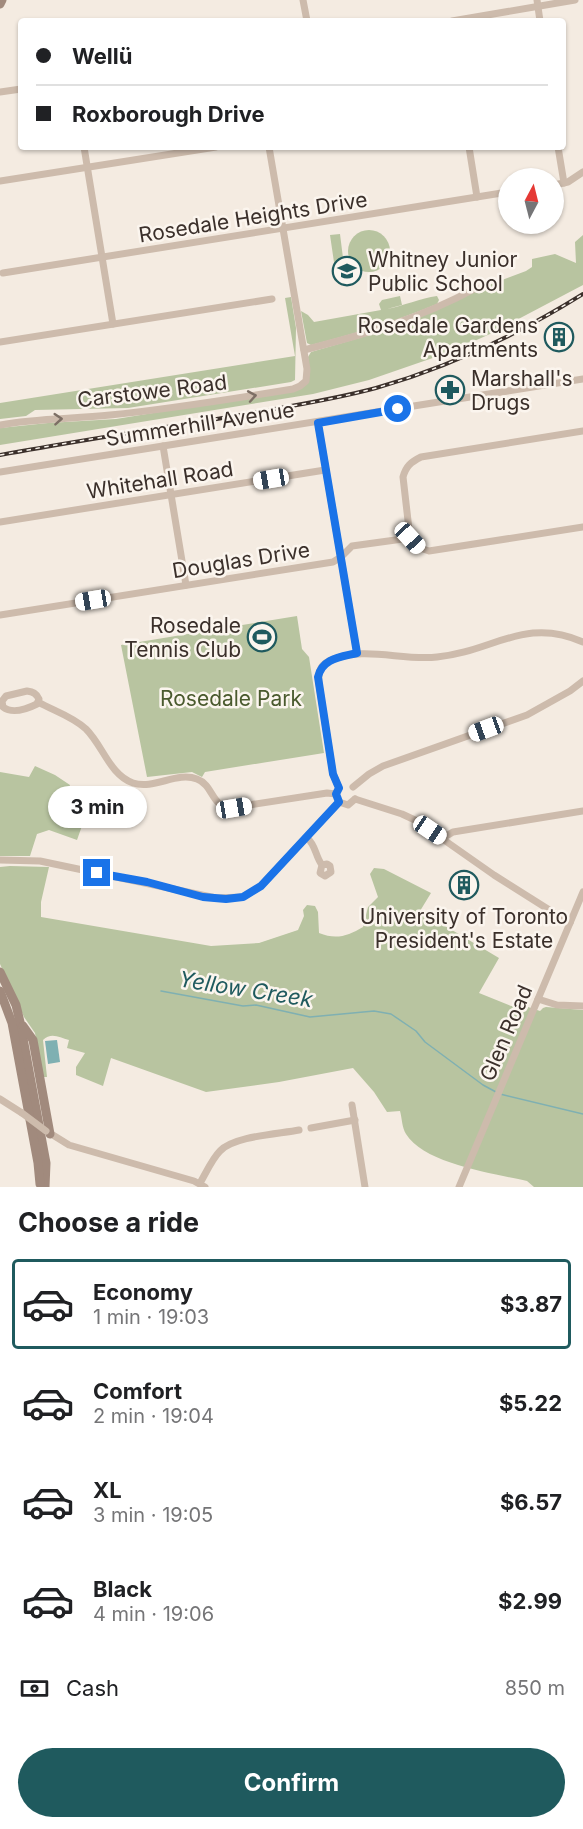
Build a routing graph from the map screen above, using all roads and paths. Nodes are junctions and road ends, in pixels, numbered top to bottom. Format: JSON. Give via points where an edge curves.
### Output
{"nodes":[{"id":1,"x":303,"y":0,"type":"edge"},
{"id":2,"x":574,"y":0,"type":"edge"},
{"id":3,"x":537,"y":3,"type":"edge"},
{"id":4,"x":306,"y":18,"type":"edge"},
{"id":5,"x":466,"y":18,"type":"edge"},
{"id":6,"x":540,"y":18,"type":"edge"},
{"id":7,"x":18,"y":89,"type":"edge"},
{"id":8,"x":0,"y":92,"type":"edge"},
{"id":9,"x":84,"y":150,"type":"edge"},
{"id":10,"x":197,"y":150,"type":"edge"},
{"id":11,"x":270,"y":150,"type":"edge"},
{"id":12,"x":469,"y":150,"type":"edge"},
{"id":13,"x":558,"y":150,"type":"edge"},
{"id":14,"x":87,"y":167,"type":"junction"},
{"id":15,"x":562,"y":168,"type":"edge"},
{"id":16,"x":583,"y":172,"type":"edge"},
{"id":17,"x":0,"y":181,"type":"edge"},
{"id":18,"x":564,"y":183,"type":"edge"},
{"id":19,"x":498,"y":194,"type":"edge"},
{"id":20,"x":477,"y":197,"type":"junction"},
{"id":21,"x":283,"y":229,"type":"junction"},
{"id":22,"x":102,"y":258,"type":"junction"},
{"id":23,"x":3,"y":273,"type":"dead end"},
{"id":24,"x":476,"y":288,"type":"dead end"},
{"id":25,"x":272,"y":299,"type":"dead end"},
{"id":26,"x":113,"y":324,"type":"junction"},
{"id":27,"x":0,"y":342,"type":"edge"},
{"id":28,"x":304,"y":350,"type":"junction"},
{"id":29,"x":583,"y":378,"type":"edge"},
{"id":30,"x":318,"y":423,"type":"junction"},
{"id":31,"x":0,"y":425,"type":"edge"},
{"id":32,"x":583,"y":431,"type":"edge"},
{"id":33,"x":163,"y":446,"type":"junction"},
{"id":34,"x":326,"y":470,"type":"junction"},
{"id":35,"x":0,"y":472,"type":"edge"},
{"id":36,"x":171,"y":495,"type":"junction"},
{"id":37,"x":0,"y":522,"type":"edge"},
{"id":38,"x":583,"y":527,"type":"edge"},
{"id":39,"x":410,"y":538,"type":"junction"},
{"id":40,"x":341,"y":557,"type":"junction"},
{"id":41,"x":186,"y":585,"type":"junction"},
{"id":42,"x":0,"y":615,"type":"edge"},
{"id":43,"x":583,"y":642,"type":"edge"},
{"id":44,"x":357,"y":653,"type":"junction"},
{"id":45,"x":583,"y":681,"type":"edge"},
{"id":46,"x":38,"y":702,"type":"junction"},
{"id":47,"x":353,"y":787,"type":"junction"},
{"id":48,"x":337,"y":791,"type":"junction"},
{"id":49,"x":355,"y":799,"type":"junction"},
{"id":50,"x":339,"y":802,"type":"junction"},
{"id":51,"x":583,"y":811,"type":"edge"},
{"id":52,"x":307,"y":838,"type":"junction"},
{"id":53,"x":443,"y":838,"type":"junction"},
{"id":54,"x":0,"y":860,"type":"edge"},
{"id":55,"x":321,"y":865,"type":"dead end"},
{"id":56,"x":583,"y":892,"type":"edge"},
{"id":57,"x":570,"y":924,"type":"junction"},
{"id":58,"x":0,"y":972,"type":"edge"},
{"id":59,"x":0,"y":990,"type":"edge"},
{"id":60,"x":538,"y":999,"type":"junction"},
{"id":61,"x":3,"y":1005,"type":"edge"},
{"id":62,"x":583,"y":1006,"type":"edge"},
{"id":63,"x":21,"y":1022,"type":"junction"},
{"id":64,"x":0,"y":1099,"type":"edge"},
{"id":65,"x":352,"y":1105,"type":"dead end"},
{"id":66,"x":355,"y":1120,"type":"junction"},
{"id":67,"x":311,"y":1128,"type":"dead end"},
{"id":68,"x":299,"y":1130,"type":"dead end"},
{"id":69,"x":48,"y":1132,"type":"junction"},
{"id":70,"x":203,"y":1185,"type":"edge"},
{"id":71,"x":40,"y":1187,"type":"edge"},
{"id":72,"x":45,"y":1187,"type":"edge"},
{"id":73,"x":365,"y":1187,"type":"edge"},
{"id":74,"x":459,"y":1187,"type":"edge"}],
"edges":[{"from":1,"to":4,"type":"street"},
{"from":2,"to":3,"type":"street"},
{"from":3,"to":5,"type":"street"},
{"from":3,"to":6,"type":"street"},
{"from":7,"to":8,"type":"street"},
{"from":9,"to":14,"type":"street"},
{"from":10,"to":14,"type":"street"},
{"from":11,"to":21,"type":"street"},
{"from":12,"to":20,"type":"street"},
{"from":13,"to":15,"type":"street"},
{"from":14,"to":17,"type":"street"},
{"from":14,"to":22,"type":"street"},
{"from":16,"to":18,"type":"street"},
{"from":19,"to":20,"type":"street","name":"Rosedale Heights Drive"},
{"from":20,"to":21,"type":"street","name":"Rosedale Heights Drive"},
{"from":21,"to":22,"type":"street","name":"Rosedale Heights Drive"},
{"from":21,"to":28,"type":"street"},
{"from":22,"to":23,"type":"street","name":"Rosedale Heights Drive"},
{"from":22,"to":26,"type":"street"},
{"from":24,"to":28,"type":"street","via":[[411,318]]},
{"from":25,"to":26,"type":"street"},
{"from":26,"to":27,"type":"street"},
{"from":31,"to":28,"type":"street","name":"Carstowe Road","one_way":true,"via":[[109,416],[293,389],[308,377]]},
{"from":29,"to":30,"type":"street","name":"Summerhill Avenue"},
{"from":30,"to":33,"type":"street","name":"Summerhill Avenue"},
{"from":30,"to":34,"type":"street"},
{"from":32,"to":39,"type":"street","via":[[410,462],[403,477]]},
{"from":33,"to":35,"type":"street","name":"Summerhill Avenue"},
{"from":33,"to":36,"type":"street"},
{"from":34,"to":36,"type":"street","name":"Whitehall Road"},
{"from":34,"to":40,"type":"street"},
{"from":36,"to":37,"type":"street","name":"Whitehall Road"},
{"from":36,"to":41,"type":"street"},
{"from":38,"to":39,"type":"street","via":[[429,551]]},
{"from":39,"to":40,"type":"street","name":"Douglas Drive","via":[[352,546]]},
{"from":40,"to":41,"type":"street","name":"Douglas Drive","via":[[323,564]]},
{"from":40,"to":44,"type":"street"},
{"from":41,"to":42,"type":"street","name":"Douglas Drive"},
{"from":43,"to":44,"type":"street","via":[[559,634],[538,633],[513,635],[469,651],[435,657]]},
{"from":44,"to":48,"type":"street","via":[[326,662],[318,677]]},
{"from":45,"to":47,"type":"street","via":[[527,715],[383,766]]},
{"from":46,"to":46,"type":"street","via":[[35,693],[27,691],[9,694],[2,705],[13,710]]},
{"from":46,"to":48,"type":"street","via":[[77,722],[99,745],[117,773],[135,783],[194,778],[206,785],[218,804],[229,808]]},
{"from":47,"to":48,"type":"street","via":[[347,785]]},
{"from":47,"to":49,"type":"street"},
{"from":48,"to":50,"type":"street"},
{"from":49,"to":50,"type":"street","via":[[348,805]]},
{"from":49,"to":53,"type":"street","via":[[410,817]]},
{"from":50,"to":52,"type":"street"},
{"from":51,"to":53,"type":"street","via":[[453,832]]},
{"from":52,"to":54,"type":"street","via":[[258,889],[236,898],[203,897],[40,861]]},
{"from":52,"to":55,"type":"street","via":[[313,843]]},
{"from":53,"to":57,"type":"street"},
{"from":56,"to":57,"type":"street","name":"Glen Road"},
{"from":57,"to":60,"type":"street","name":"Glen Road"},
{"from":58,"to":63,"type":"main road"},
{"from":59,"to":61,"type":"main road"},
{"from":60,"to":62,"type":"street","via":[[557,1005]]},
{"from":60,"to":74,"type":"street","name":"Glen Road"},
{"from":61,"to":71,"type":"main road","via":[[12,1023],[28,1100]]},
{"from":63,"to":69,"type":"main road","via":[[33,1040]]},
{"from":63,"to":72,"type":"main road","via":[[46,1162]]},
{"from":64,"to":69,"type":"street","bridge":true},
{"from":65,"to":66,"type":"street"},
{"from":66,"to":67,"type":"street"},
{"from":66,"to":73,"type":"street"},
{"from":68,"to":70,"type":"street","via":[[227,1146],[218,1154]]},
{"from":69,"to":70,"type":"street","via":[[69,1145]]}]}
